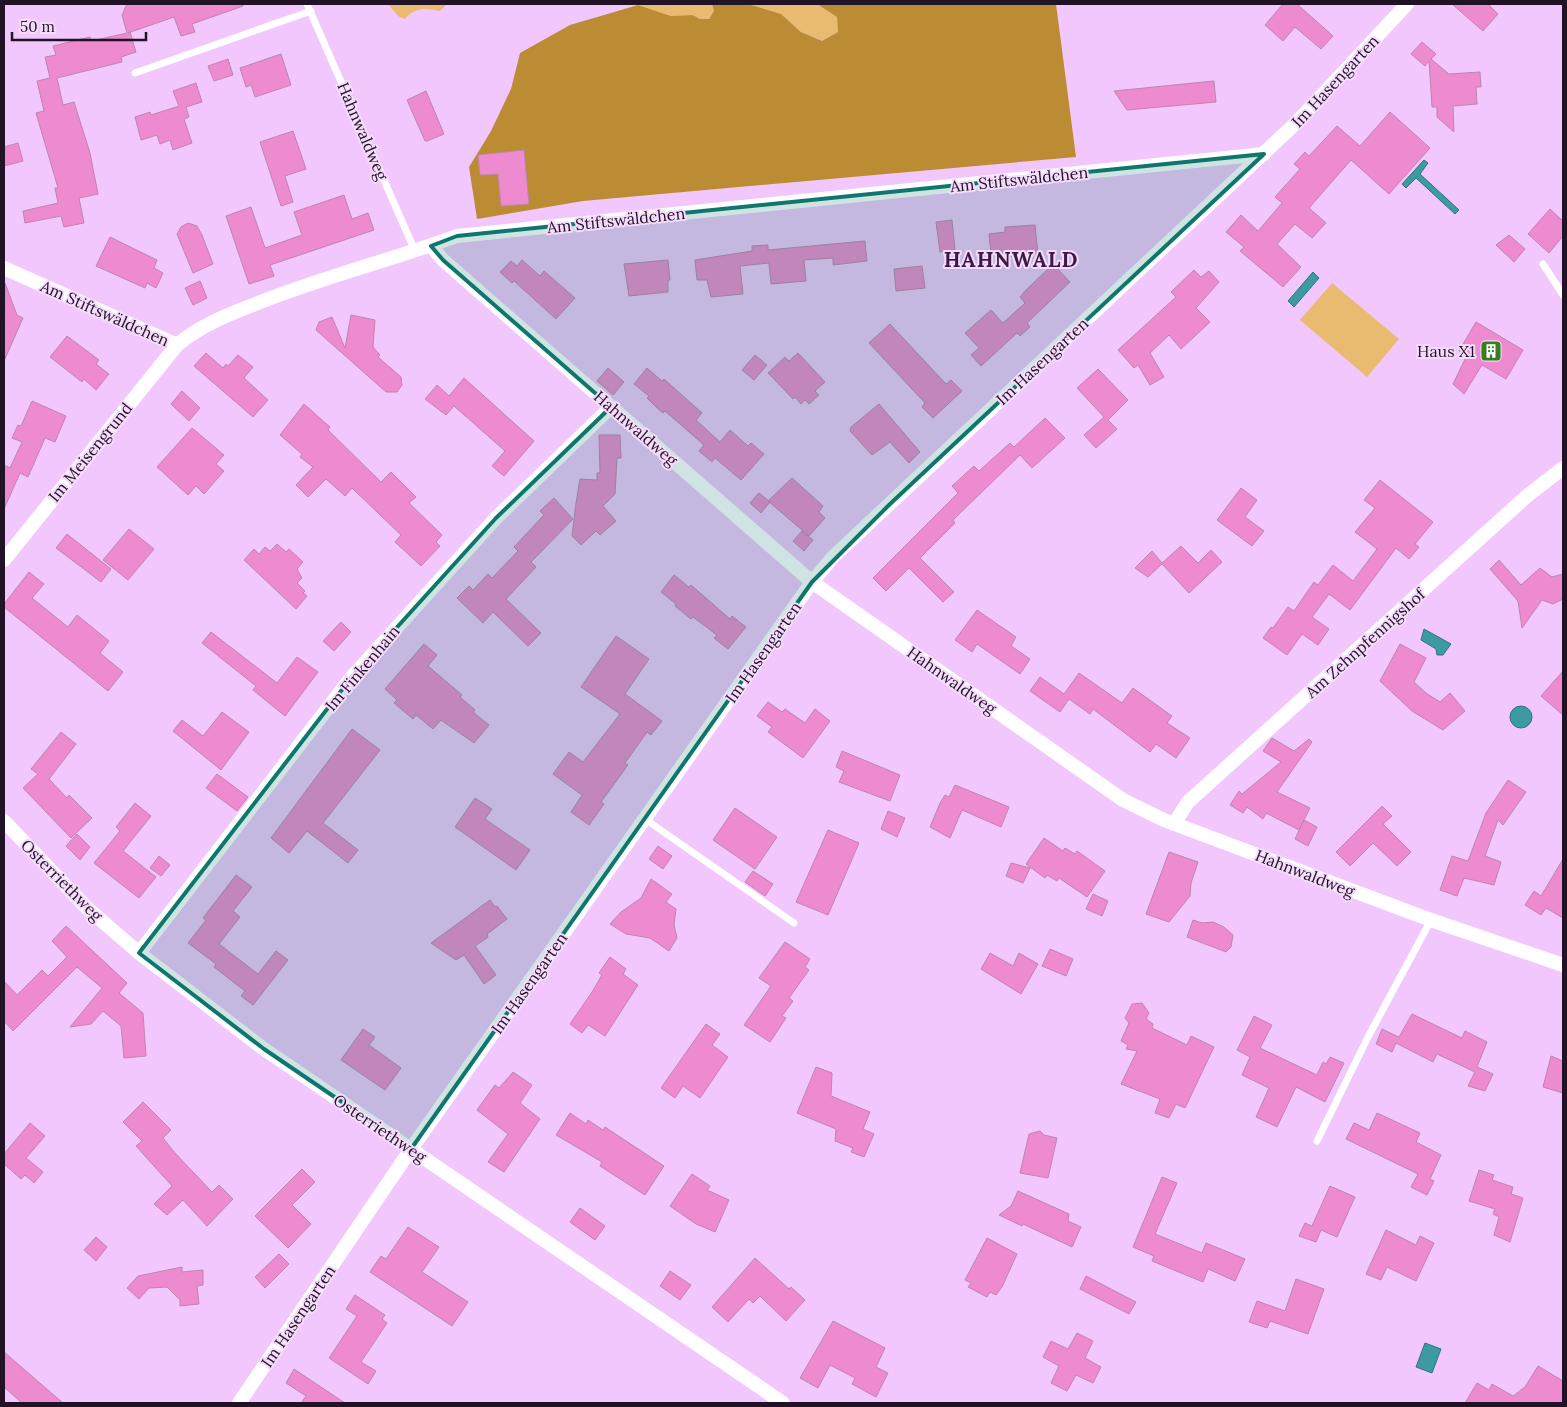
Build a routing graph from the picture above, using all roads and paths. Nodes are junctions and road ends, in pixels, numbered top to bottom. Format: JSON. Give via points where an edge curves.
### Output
{"nodes":[{"id":1,"x":1406,"y":4,"type":"edge"},
{"id":2,"x":309,"y":7,"type":"edge"},
{"id":3,"x":135,"y":73,"type":"dead end"},
{"id":4,"x":1264,"y":154,"type":"junction"},
{"id":5,"x":431,"y":246,"type":"junction"},
{"id":6,"x":415,"y":252,"type":"junction"},
{"id":7,"x":1543,"y":264,"type":"dead end"},
{"id":8,"x":4,"y":268,"type":"edge"},
{"id":9,"x":1563,"y":295,"type":"edge"},
{"id":10,"x":177,"y":345,"type":"junction"},
{"id":11,"x":611,"y":407,"type":"junction"},
{"id":12,"x":1563,"y":468,"type":"edge"},
{"id":13,"x":4,"y":560,"type":"edge"},
{"id":14,"x":812,"y":582,"type":"junction"},
{"id":15,"x":645,"y":819,"type":"junction"},
{"id":16,"x":4,"y":821,"type":"edge"},
{"id":17,"x":1174,"y":824,"type":"junction"},
{"id":18,"x":1431,"y":920,"type":"junction"},
{"id":19,"x":794,"y":923,"type":"dead end"},
{"id":20,"x":139,"y":953,"type":"junction"},
{"id":21,"x":1563,"y":965,"type":"edge"},
{"id":22,"x":1316,"y":1140,"type":"dead end"},
{"id":23,"x":411,"y":1149,"type":"junction"},
{"id":24,"x":239,"y":1403,"type":"edge"},
{"id":25,"x":783,"y":1403,"type":"edge"}],
"edges":[{"from":1,"to":4,"type":"street","name":"Im Hasengarten","via":[[1296,124]]},
{"from":2,"to":3,"type":"lane","name":"Hahnwaldweg"},
{"from":2,"to":6,"type":"lane","name":"Hahnwaldweg"},
{"from":4,"to":5,"type":"street","name":"Am Stiftswäldchen","via":[[457,236]]},
{"from":4,"to":14,"type":"street","name":"Im Hasengarten","via":[[833,557]]},
{"from":5,"to":6,"type":"street","name":"Am Stiftswäldchen"},
{"from":5,"to":11,"type":"street","name":"Hahnwaldweg"},
{"from":6,"to":10,"type":"street","name":"Am Stiftswäldchen","via":[[302,285],[213,320]]},
{"from":7,"to":9,"type":"lane"},
{"from":8,"to":10,"type":"street","name":"Am Stiftswäldchen"},
{"from":10,"to":13,"type":"street","name":"Im Meisengrund"},
{"from":11,"to":14,"type":"street","name":"Hahnwaldweg"},
{"from":11,"to":20,"type":"street","name":"Im Finkenhain","via":[[496,518],[351,678]]},
{"from":12,"to":17,"type":"street","name":"Am Zehnpfennigshof","via":[[1527,496],[1188,802]]},
{"from":14,"to":15,"type":"street","name":"Im Hasengarten"},
{"from":14,"to":17,"type":"street","name":"Hahnwaldweg","via":[[1123,800]]},
{"from":15,"to":19,"type":"lane"},
{"from":15,"to":23,"type":"street","name":"Im Hasengarten"},
{"from":16,"to":20,"type":"street","name":"Osterriethweg","via":[[86,908]]},
{"from":17,"to":18,"type":"street","name":"Hahnwaldweg"},
{"from":18,"to":21,"type":"street","name":"Hahnwaldweg"},
{"from":18,"to":22,"type":"lane"},
{"from":20,"to":23,"type":"street","name":"Osterriethweg","via":[[264,1049]]},
{"from":23,"to":24,"type":"street","name":"Im Hasengarten"},
{"from":23,"to":25,"type":"street","name":"Osterriethweg"}]}
